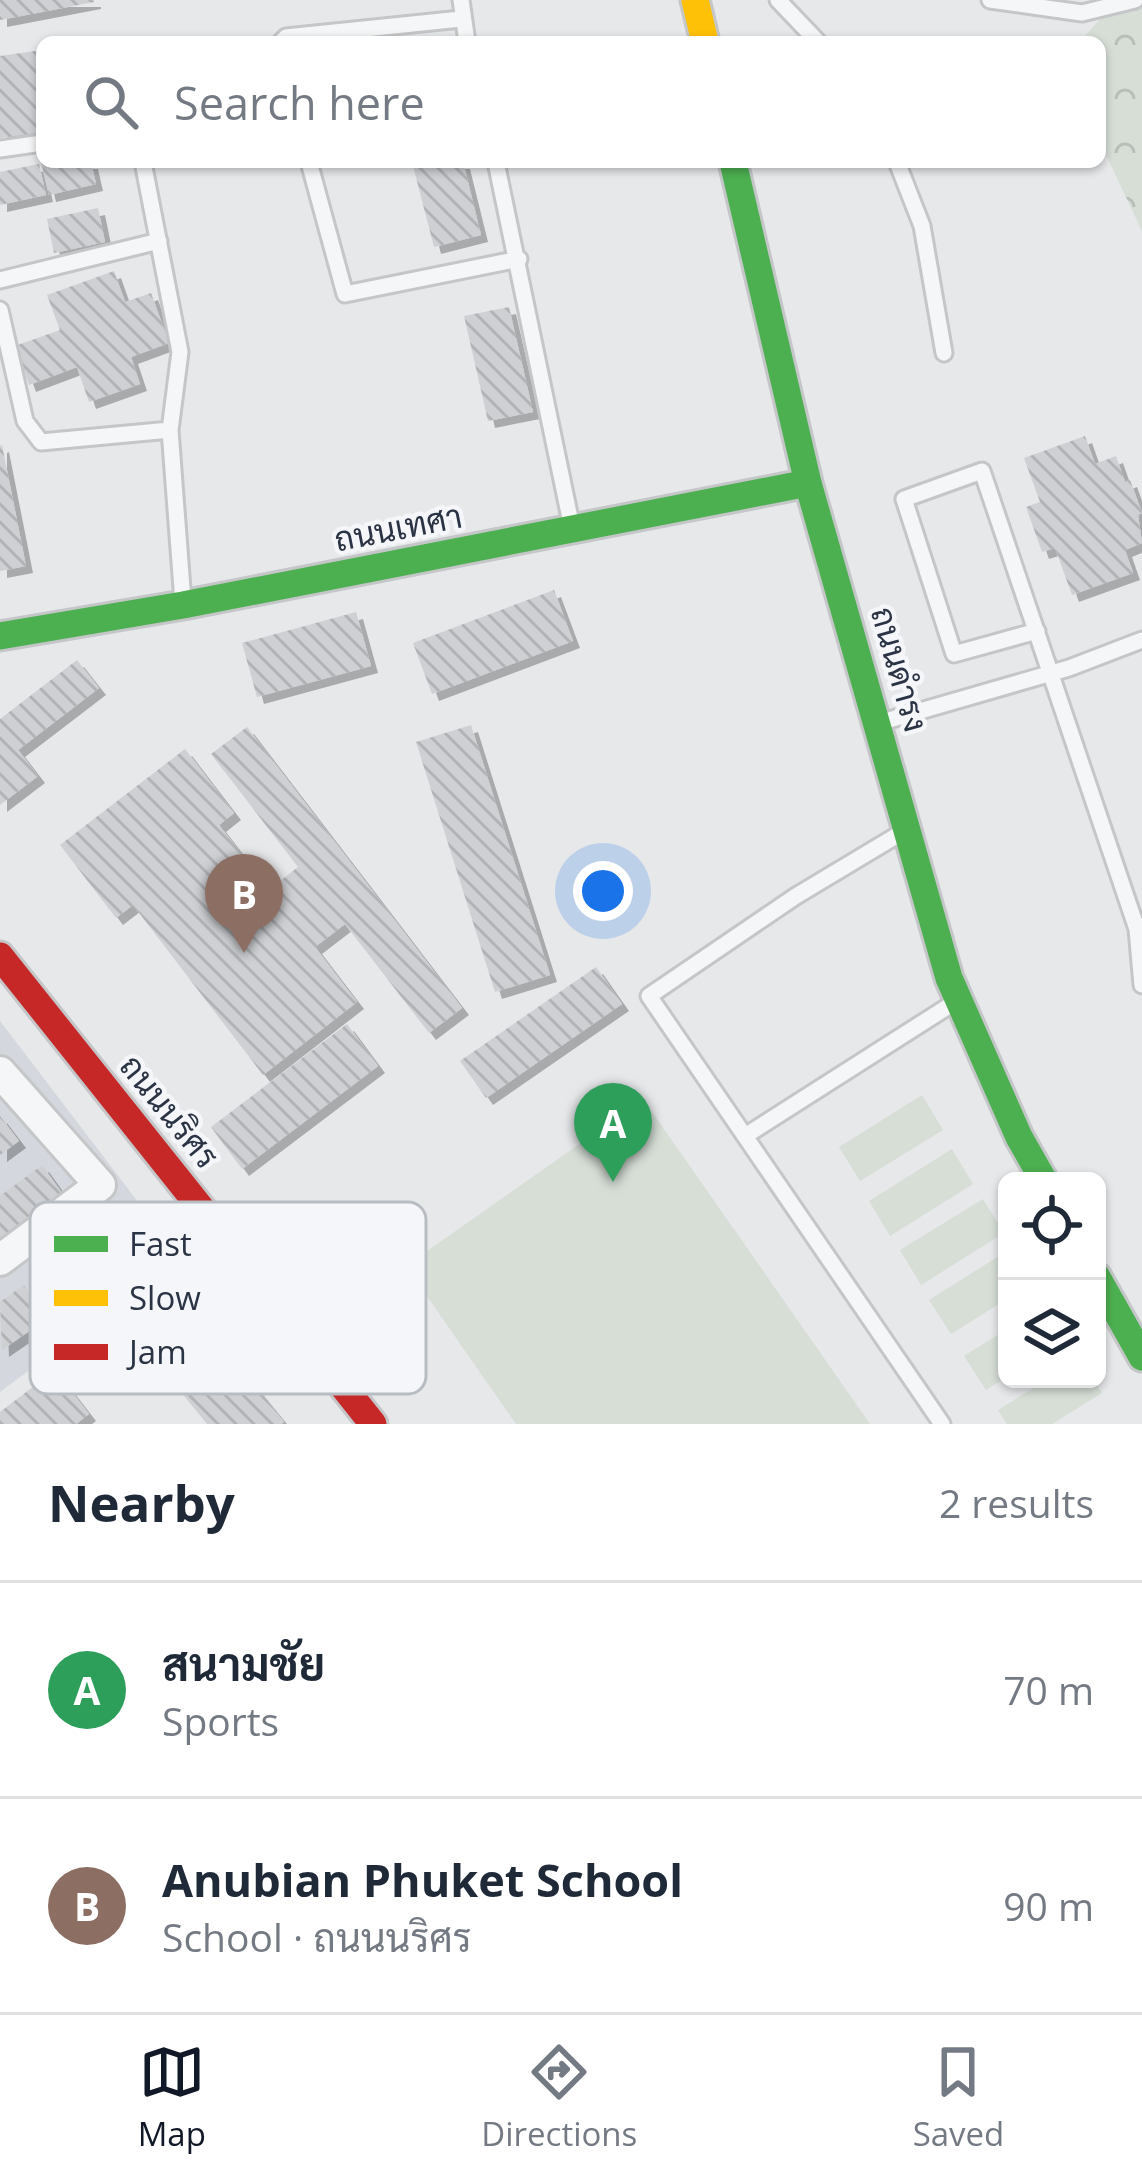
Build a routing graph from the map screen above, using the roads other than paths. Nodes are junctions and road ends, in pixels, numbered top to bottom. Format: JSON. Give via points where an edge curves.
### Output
{"nodes":[{"id":1,"x":461,"y":0,"type":"edge"},
{"id":2,"x":695,"y":0,"type":"edge"},
{"id":3,"x":778,"y":0,"type":"edge"},
{"id":4,"x":991,"y":0,"type":"edge"},
{"id":5,"x":1135,"y":0,"type":"edge"},
{"id":6,"x":461,"y":19,"type":"junction"},
{"id":7,"x":296,"y":36,"type":"edge"},
{"id":8,"x":465,"y":36,"type":"edge"},
{"id":9,"x":703,"y":36,"type":"edge"},
{"id":10,"x":812,"y":36,"type":"edge"},
{"id":11,"x":36,"y":144,"type":"edge"},
{"id":12,"x":0,"y":149,"type":"edge"},
{"id":13,"x":144,"y":168,"type":"edge"},
{"id":14,"x":311,"y":168,"type":"edge"},
{"id":15,"x":497,"y":168,"type":"edge"},
{"id":16,"x":734,"y":168,"type":"edge"},
{"id":17,"x":899,"y":168,"type":"edge"},
{"id":18,"x":159,"y":241,"type":"junction"},
{"id":19,"x":519,"y":259,"type":"junction"},
{"id":20,"x":0,"y":280,"type":"edge"},
{"id":21,"x":0,"y":310,"type":"edge"},
{"id":22,"x":944,"y":353,"type":"dead end"},
{"id":23,"x":170,"y":430,"type":"junction"},
{"id":24,"x":808,"y":483,"type":"junction"},
{"id":25,"x":572,"y":530,"type":"junction"},
{"id":26,"x":183,"y":605,"type":"junction"},
{"id":27,"x":1036,"y":631,"type":"junction"},
{"id":28,"x":0,"y":636,"type":"edge"},
{"id":29,"x":1141,"y":643,"type":"edge"},
{"id":30,"x":1052,"y":673,"type":"junction"},
{"id":31,"x":880,"y":722,"type":"junction"},
{"id":32,"x":907,"y":830,"type":"junction"},
{"id":33,"x":1139,"y":928,"type":"edge"},
{"id":34,"x":0,"y":956,"type":"edge"},
{"id":35,"x":1142,"y":985,"type":"edge"},
{"id":36,"x":958,"y":999,"type":"junction"},
{"id":37,"x":0,"y":1072,"type":"edge"},
{"id":38,"x":745,"y":1136,"type":"junction"},
{"id":39,"x":1039,"y":1172,"type":"edge"},
{"id":40,"x":77,"y":1202,"type":"edge"},
{"id":41,"x":196,"y":1202,"type":"edge"},
{"id":42,"x":30,"y":1238,"type":"edge"},
{"id":43,"x":0,"y":1260,"type":"edge"},
{"id":44,"x":1099,"y":1280,"type":"edge"},
{"id":45,"x":1142,"y":1357,"type":"edge"},
{"id":46,"x":349,"y":1394,"type":"edge"},
{"id":47,"x":373,"y":1424,"type":"edge"},
{"id":48,"x":942,"y":1424,"type":"edge"}],
"edges":[{"from":1,"to":6,"type":"lane"},
{"from":2,"to":9,"type":"street"},
{"from":3,"to":10,"type":"lane"},
{"from":4,"to":5,"type":"lane","via":[[1082,13]]},
{"from":6,"to":7,"type":"lane"},
{"from":6,"to":8,"type":"lane"},
{"from":11,"to":12,"type":"lane"},
{"from":13,"to":18,"type":"lane"},
{"from":14,"to":19,"type":"lane","via":[[345,294]]},
{"from":15,"to":19,"type":"lane"},
{"from":16,"to":24,"type":"street","name":"ถนนดำรง"},
{"from":17,"to":22,"type":"lane","via":[[922,226]]},
{"from":18,"to":20,"type":"lane"},
{"from":18,"to":23,"type":"lane","via":[[180,352]]},
{"from":19,"to":25,"type":"lane"},
{"from":21,"to":23,"type":"lane","via":[[25,421],[41,442]]},
{"from":23,"to":26,"type":"lane"},
{"from":24,"to":25,"type":"street","name":"ถนนเทศา"},
{"from":24,"to":31,"type":"street","name":"ถนนดำรง"},
{"from":25,"to":26,"type":"street","name":"ถนนเทศา"},
{"from":26,"to":28,"type":"street","name":"ถนนเทศา"},
{"from":27,"to":27,"type":"lane","via":[[954,654],[904,499],[982,471]]},
{"from":27,"to":30,"type":"lane"},
{"from":29,"to":30,"type":"lane"},
{"from":30,"to":31,"type":"lane"},
{"from":30,"to":33,"type":"lane"},
{"from":31,"to":32,"type":"street","name":"ถนนดำรง"},
{"from":32,"to":36,"type":"street","name":"ถนนดำรง"},
{"from":32,"to":38,"type":"lane","via":[[649,996]]},
{"from":33,"to":35,"type":"lane"},
{"from":34,"to":41,"type":"street","name":"ถนนนริศร"},
{"from":36,"to":38,"type":"lane"},
{"from":36,"to":39,"type":"street","name":"ถนนดำรง"},
{"from":37,"to":40,"type":"street","via":[[100,1185]]},
{"from":38,"to":48,"type":"lane"},
{"from":42,"to":43,"type":"street"},
{"from":44,"to":45,"type":"street"},
{"from":46,"to":47,"type":"street","name":"ถนนนริศร"}]}
